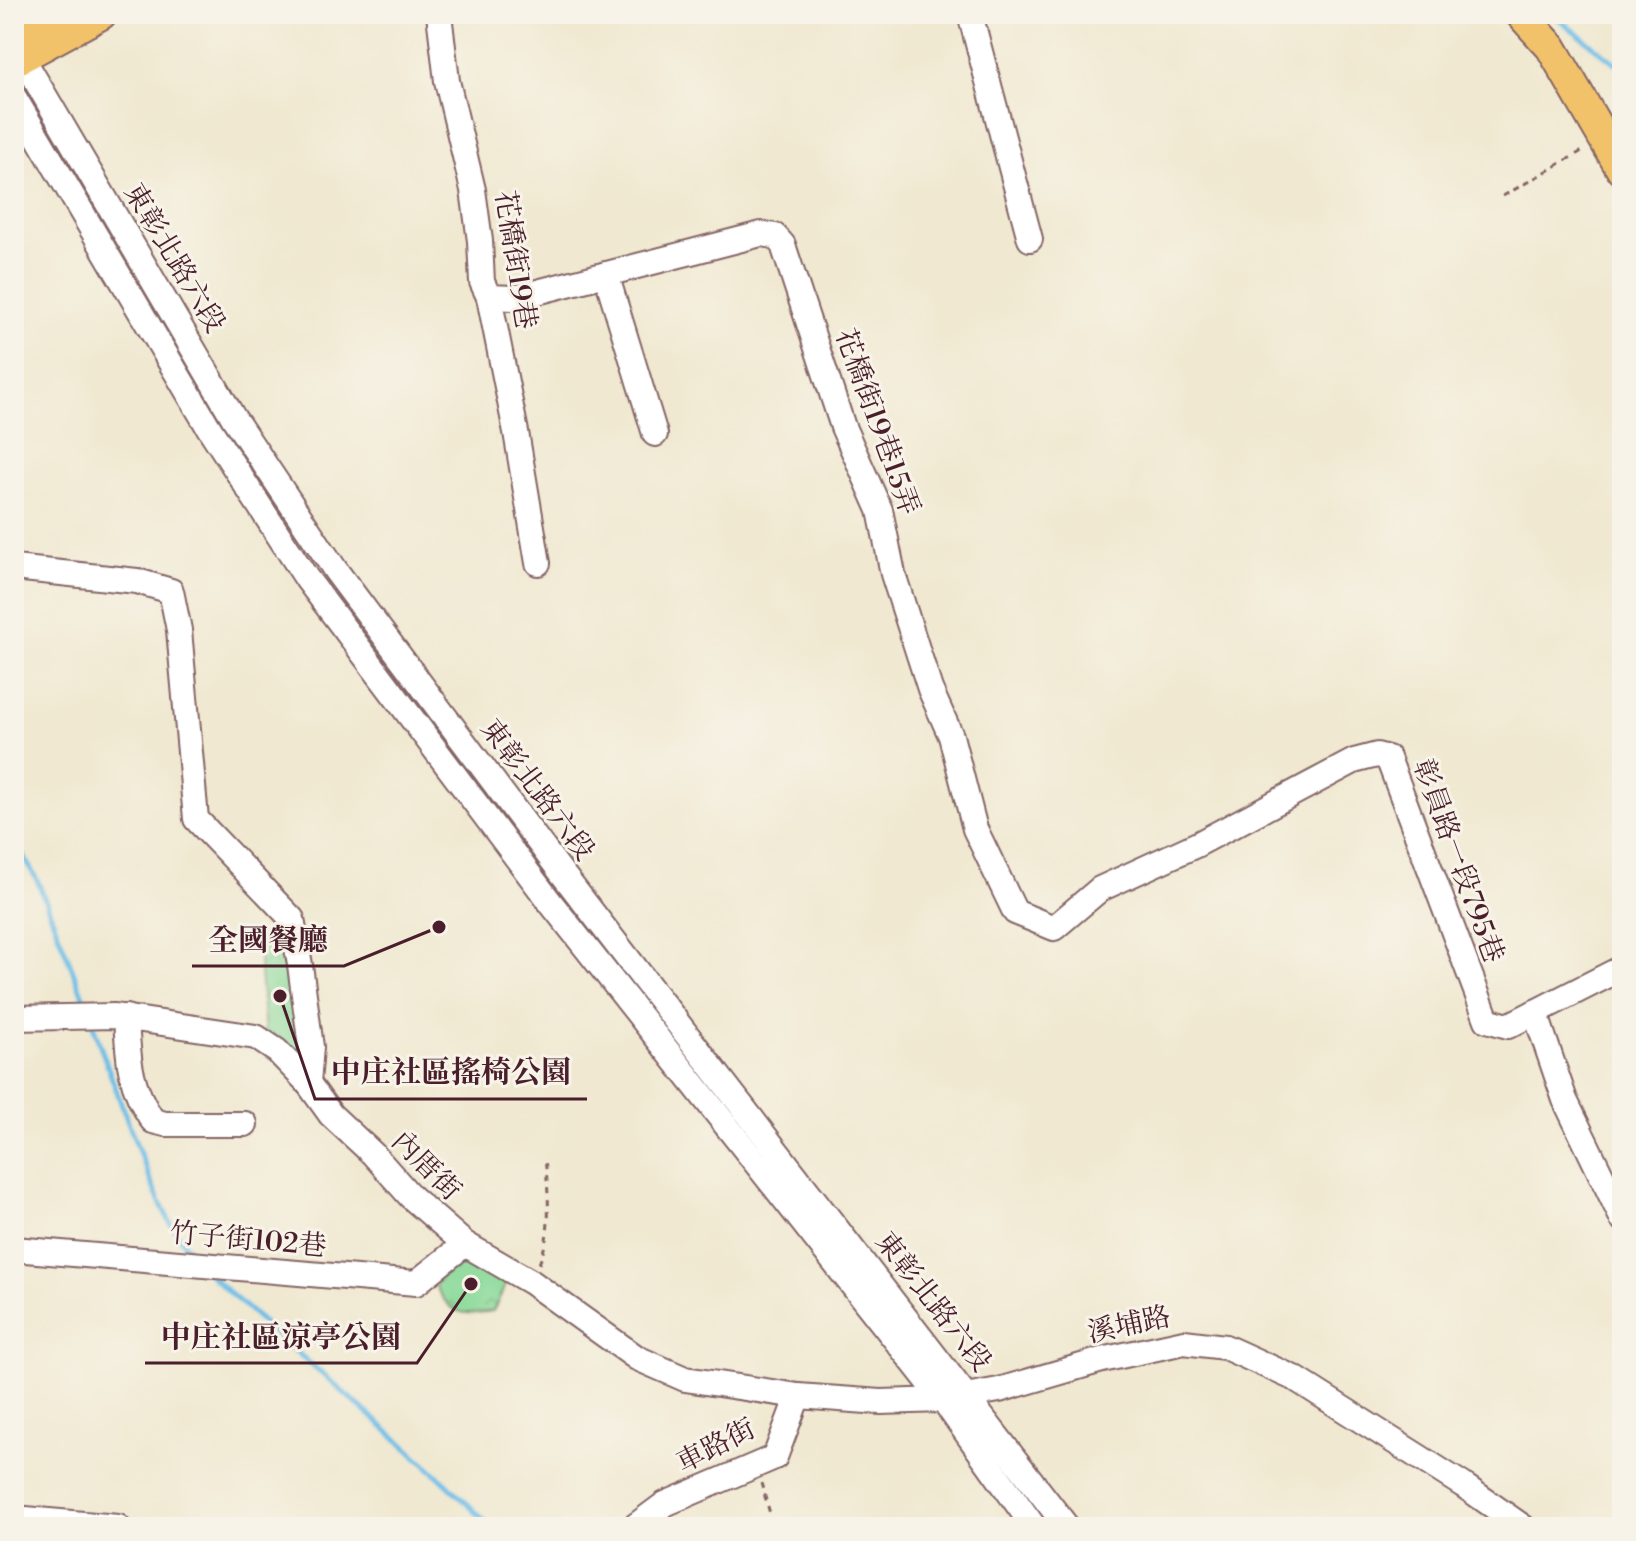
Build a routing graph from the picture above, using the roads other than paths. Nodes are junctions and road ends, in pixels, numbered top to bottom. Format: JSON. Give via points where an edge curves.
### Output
{"nodes":[{"id":1,"x":45,"y":14,"type":"edge"},
{"id":2,"x":101,"y":14,"type":"edge"},
{"id":3,"x":439,"y":14,"type":"edge"},
{"id":4,"x":970,"y":14,"type":"edge"},
{"id":5,"x":1521,"y":14,"type":"edge"},
{"id":6,"x":16,"y":50,"type":"edge"},
{"id":7,"x":14,"y":97,"type":"edge"},
{"id":8,"x":1622,"y":170,"type":"edge"},
{"id":9,"x":1030,"y":239,"type":"dead end"},
{"id":10,"x":606,"y":274,"type":"junction"},
{"id":11,"x":489,"y":297,"type":"junction"},
{"id":12,"x":655,"y":434,"type":"dead end"},
{"id":13,"x":538,"y":563,"type":"dead end"},
{"id":14,"x":14,"y":568,"type":"edge"},
{"id":15,"x":1054,"y":928,"type":"joint"},
{"id":16,"x":1622,"y":968,"type":"edge"},
{"id":17,"x":1535,"y":1012,"type":"junction"},
{"id":18,"x":126,"y":1017,"type":"junction"},
{"id":19,"x":14,"y":1018,"type":"edge"},
{"id":20,"x":308,"y":1083,"type":"junction"},
{"id":21,"x":245,"y":1124,"type":"dead end"},
{"id":22,"x":1622,"y":1218,"type":"edge"},
{"id":23,"x":465,"y":1244,"type":"junction"},
{"id":24,"x":14,"y":1249,"type":"edge"},
{"id":25,"x":798,"y":1396,"type":"junction"},
{"id":26,"x":955,"y":1397,"type":"junction"},
{"id":27,"x":14,"y":1518,"type":"edge"},
{"id":28,"x":84,"y":1525,"type":"edge"},
{"id":29,"x":118,"y":1527,"type":"edge"},
{"id":30,"x":634,"y":1527,"type":"edge"},
{"id":31,"x":1034,"y":1527,"type":"edge"},
{"id":32,"x":1067,"y":1527,"type":"edge"},
{"id":33,"x":1523,"y":1527,"type":"edge"}],
"edges":[{"from":1,"to":6,"type":"main road"},
{"from":2,"to":6,"type":"main road"},
{"from":3,"to":11,"type":"street","name":"花橋街19巷","via":[[447,81],[473,190],[482,282]]},
{"from":4,"to":9,"type":"street"},
{"from":5,"to":8,"type":"main road","via":[[1551,47]]},
{"from":6,"to":26,"type":"street","name":"東彰北路六段","via":[[233,417],[327,559]]},
{"from":7,"to":26,"type":"street","name":"東彰北路六段","via":[[209,428],[307,579],[550,902]]},
{"from":10,"to":11,"type":"street","name":"花橋街19巷15弄","via":[[514,298]]},
{"from":10,"to":12,"type":"street"},
{"from":10,"to":15,"type":"street","name":"花橋街19巷15弄","via":[[761,234],[775,236],[783,245],[843,427],[880,510],[893,574],[951,736],[975,829],[1015,912]]},
{"from":11,"to":13,"type":"street","name":"花橋街19巷"},
{"from":14,"to":20,"type":"street","via":[[137,581],[171,591],[196,819],[292,919],[311,1047]]},
{"from":15,"to":17,"type":"street","name":"彰員路一段795巷","via":[[1100,889],[1354,761],[1377,755],[1388,758],[1487,1020],[1508,1026]]},
{"from":16,"to":17,"type":"street","name":"彰員路一段795巷"},
{"from":17,"to":22,"type":"street","via":[[1565,1100]]},
{"from":18,"to":19,"type":"street","name":"內厝街"},
{"from":18,"to":20,"type":"street","name":"內厝街","via":[[256,1037]]},
{"from":18,"to":21,"type":"street","via":[[129,1069],[153,1121]]},
{"from":20,"to":23,"type":"street","name":"內厝街","via":[[331,1115]]},
{"from":23,"to":24,"type":"street","name":"竹子街102巷","via":[[416,1283]]},
{"from":23,"to":25,"type":"street","name":"內厝街","via":[[531,1282],[637,1358],[685,1379]]},
{"from":25,"to":26,"type":"street","name":"溪埔路","via":[[881,1402]]},
{"from":25,"to":30,"type":"street","name":"車路街","via":[[775,1457],[665,1504]]},
{"from":26,"to":31,"type":"street","name":"東彰北路六段"},
{"from":26,"to":32,"type":"street","name":"東彰北路六段"},
{"from":26,"to":33,"type":"street","name":"溪埔路","via":[[1184,1342],[1225,1347],[1296,1379]]},
{"from":27,"to":28,"type":"street"},
{"from":28,"to":29,"type":"street"}]}
